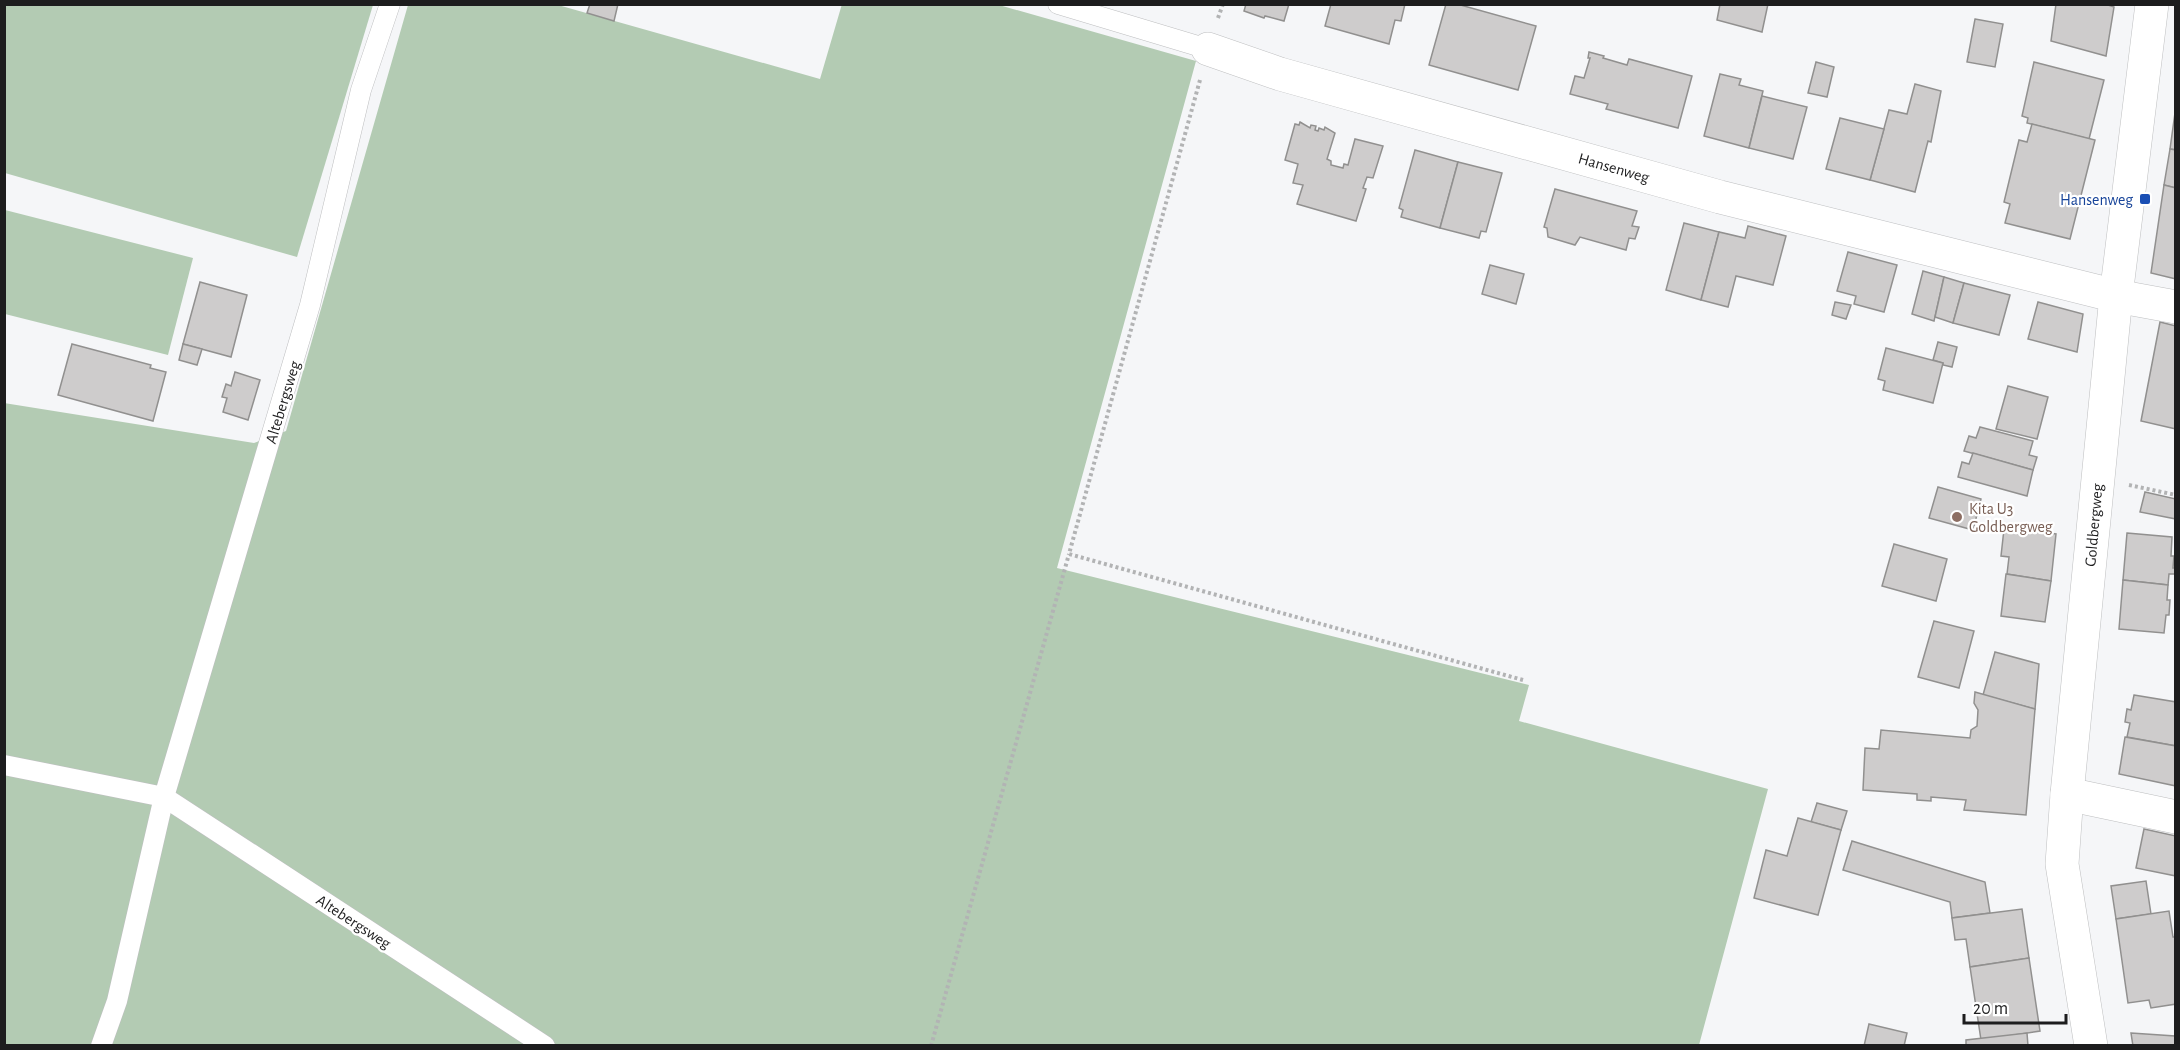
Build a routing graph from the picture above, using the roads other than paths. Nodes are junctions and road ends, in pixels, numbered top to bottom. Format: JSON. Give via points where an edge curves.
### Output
{"nodes":[{"id":1,"x":390,"y":4,"type":"edge"},
{"id":2,"x":1058,"y":4,"type":"edge"},
{"id":3,"x":2152,"y":4,"type":"edge"},
{"id":4,"x":1208,"y":49,"type":"joint"},
{"id":5,"x":2116,"y":296,"type":"junction"},
{"id":6,"x":2175,"y":307,"type":"edge"},
{"id":7,"x":4,"y":765,"type":"edge"},
{"id":8,"x":2067,"y":794,"type":"junction"},
{"id":9,"x":164,"y":797,"type":"junction"},
{"id":10,"x":2175,"y":817,"type":"edge"},
{"id":11,"x":101,"y":1046,"type":"edge"},
{"id":12,"x":545,"y":1046,"type":"edge"},
{"id":13,"x":2091,"y":1046,"type":"edge"}],
"edges":[{"from":1,"to":9,"type":"lane","name":"Altebergsweg","via":[[361,90],[310,305]]},
{"from":2,"to":4,"type":"lane","name":"Hansenweg"},
{"from":3,"to":5,"type":"street","name":"Goldbergweg"},
{"from":4,"to":5,"type":"street","name":"Hansenweg","via":[[1280,74],[1720,197]]},
{"from":5,"to":6,"type":"street","name":"Hansenweg"},
{"from":5,"to":8,"type":"street","name":"Goldbergweg"},
{"from":7,"to":9,"type":"lane","name":"Altebergsweg"},
{"from":8,"to":10,"type":"street"},
{"from":8,"to":13,"type":"street","name":"Goldbergweg","via":[[2062,864]]},
{"from":9,"to":11,"type":"lane","via":[[117,1001]]},
{"from":9,"to":12,"type":"lane","name":"Altebergsweg"}]}
